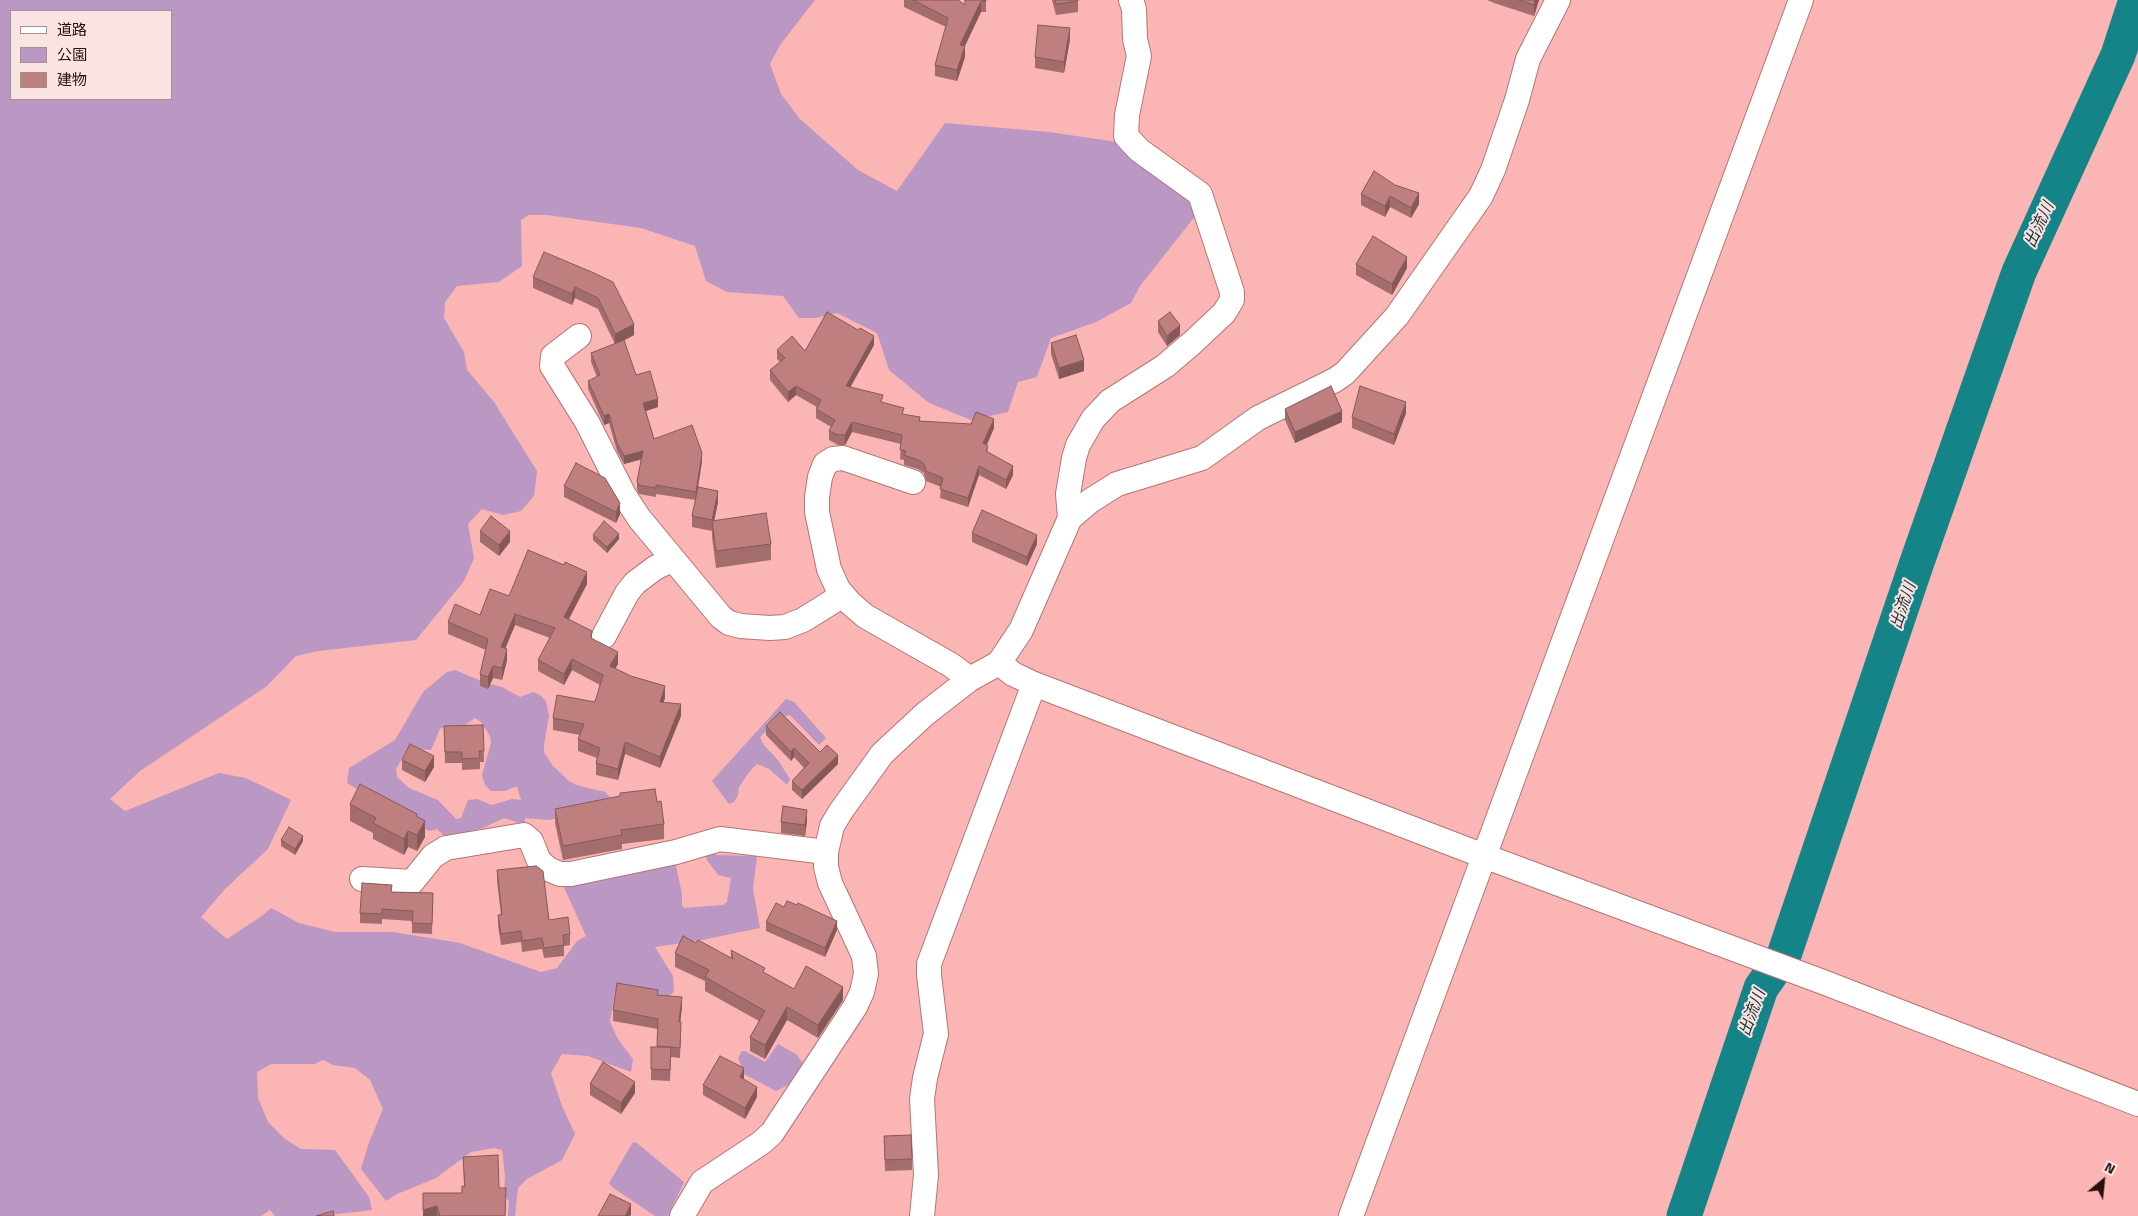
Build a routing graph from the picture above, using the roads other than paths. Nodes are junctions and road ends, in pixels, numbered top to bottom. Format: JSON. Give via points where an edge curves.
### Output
{"nodes":[{"id":1,"x":1131,"y":0,"type":"edge"},
{"id":2,"x":1558,"y":0,"type":"edge"},
{"id":3,"x":1801,"y":0,"type":"edge"},
{"id":4,"x":579,"y":336,"type":"dead end"},
{"id":5,"x":913,"y":482,"type":"dead end"},
{"id":6,"x":1070,"y":518,"type":"junction"},
{"id":7,"x":673,"y":559,"type":"junction"},
{"id":8,"x":842,"y":594,"type":"junction"},
{"id":9,"x":604,"y":636,"type":"dead end"},
{"id":10,"x":999,"y":663,"type":"junction"},
{"id":11,"x":970,"y":679,"type":"junction"},
{"id":12,"x":1034,"y":684,"type":"junction"},
{"id":13,"x":826,"y":852,"type":"junction"},
{"id":14,"x":1484,"y":856,"type":"junction"},
{"id":15,"x":362,"y":879,"type":"dead end"},
{"id":16,"x":2138,"y":1104,"type":"edge"},
{"id":17,"x":682,"y":1216,"type":"edge"},
{"id":18,"x":922,"y":1216,"type":"edge"},
{"id":19,"x":1351,"y":1216,"type":"edge"}],
"edges":[{"from":1,"to":6,"type":"street","via":[[1139,56],[1126,136],[1139,150],[1200,194],[1232,300],[1224,313],[1165,366],[1110,401],[1093,419],[1074,458],[1068,494]]},
{"from":2,"to":6,"type":"street","via":[[1528,59],[1493,170],[1481,196],[1397,316],[1345,373],[1258,418],[1202,458],[1117,484]]},
{"from":3,"to":14,"type":"street"},
{"from":4,"to":7,"type":"street","via":[[553,356],[552,366],[598,440],[624,495]]},
{"from":5,"to":8,"type":"street","via":[[843,458],[833,458],[825,464],[820,477],[817,512],[829,569]]},
{"from":6,"to":10,"type":"street","via":[[1021,630]]},
{"from":7,"to":8,"type":"street","via":[[712,608],[729,622],[741,626],[770,628],[795,625]]},
{"from":7,"to":9,"type":"street","via":[[635,583]]},
{"from":8,"to":11,"type":"street","via":[[865,616]]},
{"from":10,"to":11,"type":"street"},
{"from":10,"to":12,"type":"street"},
{"from":11,"to":13,"type":"street","via":[[925,714],[882,754],[832,826]]},
{"from":12,"to":14,"type":"street"},
{"from":12,"to":18,"type":"street","via":[[929,964],[936,1034],[922,1099],[926,1175]]},
{"from":13,"to":15,"type":"street","via":[[720,839],[676,852],[560,874],[539,861],[531,840],[524,835],[446,848],[433,856],[412,882]]},
{"from":13,"to":17,"type":"street","via":[[830,883],[864,956],[866,974],[862,992],[772,1133],[702,1182]]},
{"from":14,"to":16,"type":"street","via":[[1742,951]]},
{"from":14,"to":19,"type":"street"}]}
